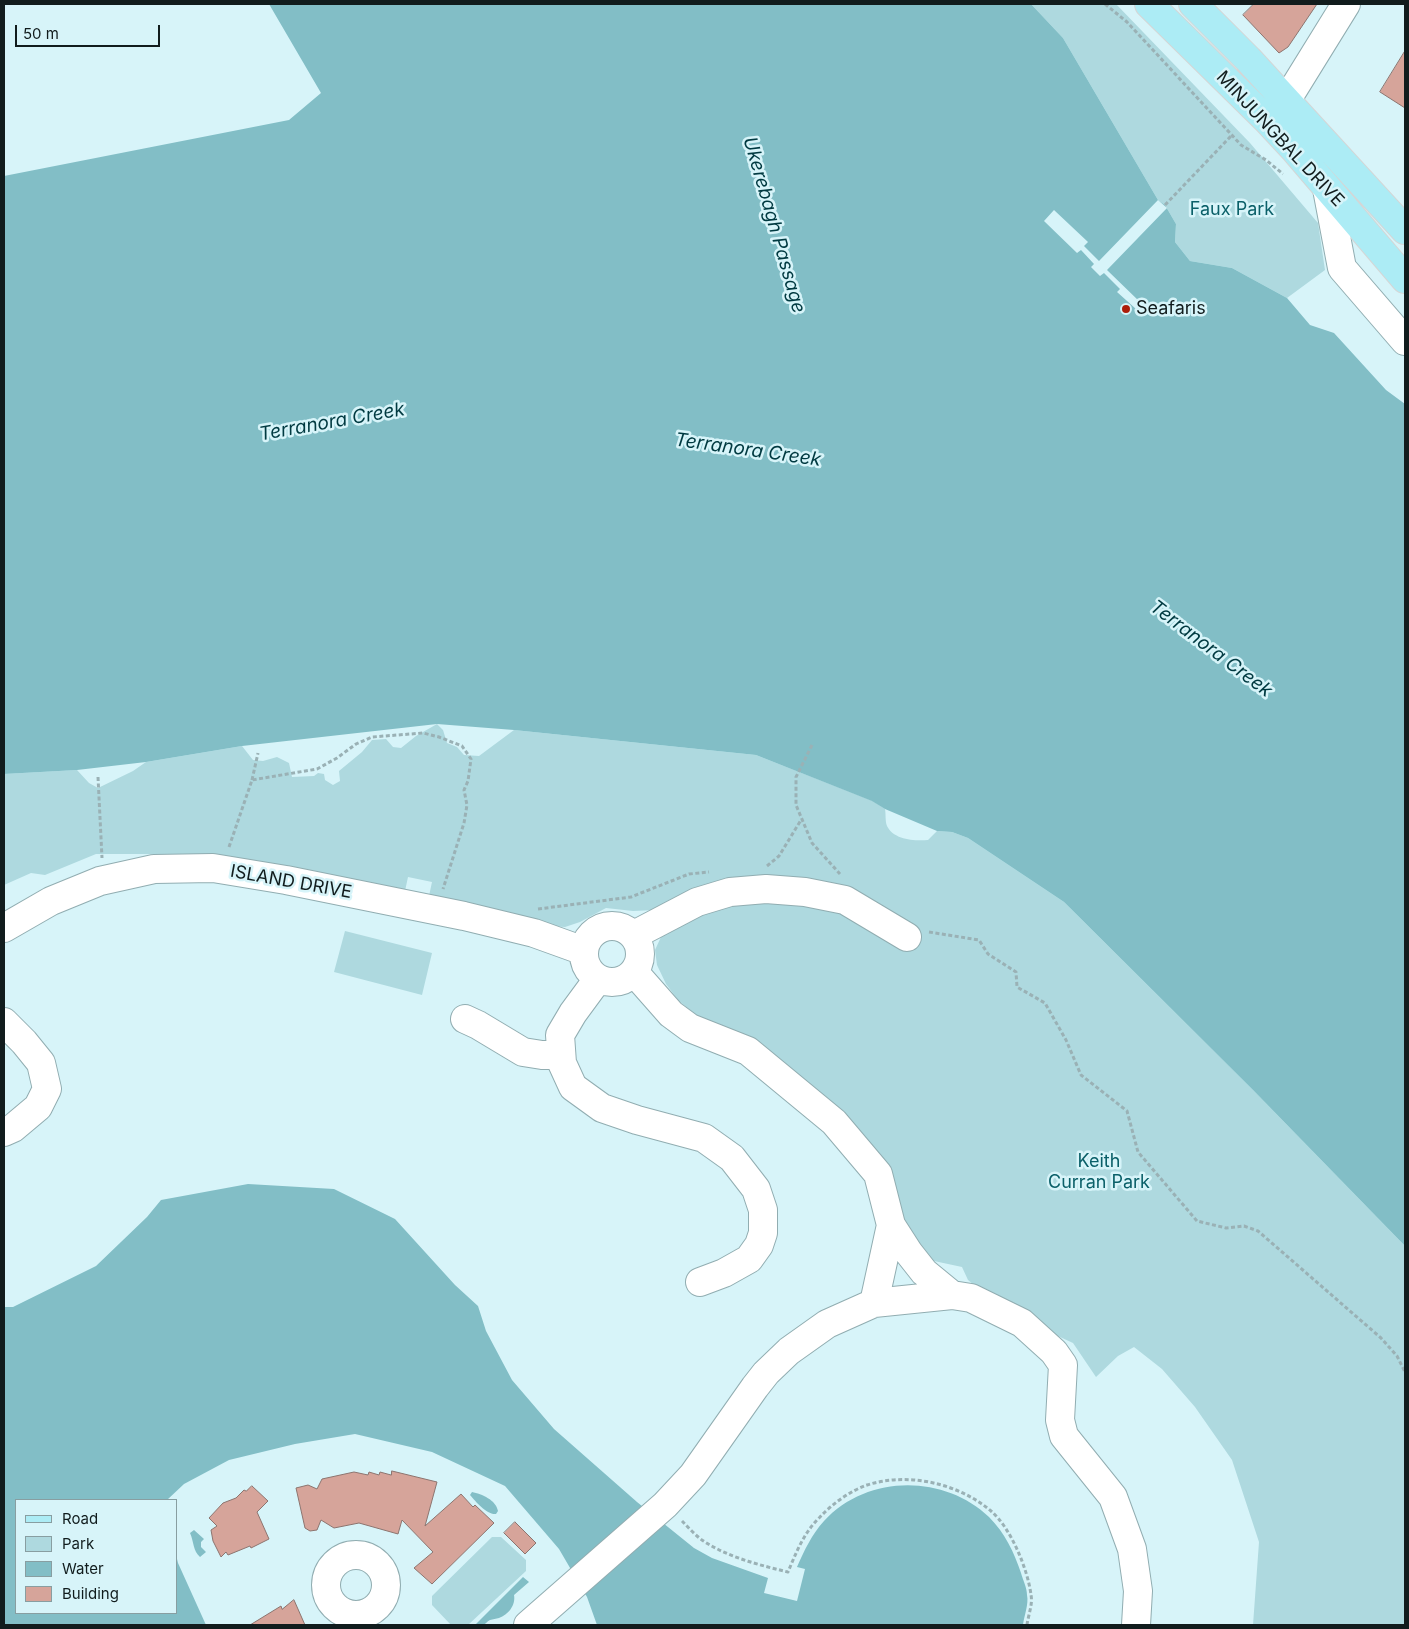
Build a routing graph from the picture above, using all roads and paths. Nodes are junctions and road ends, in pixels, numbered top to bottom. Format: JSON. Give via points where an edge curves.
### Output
{"nodes":[{"id":1,"x":1106,"y":4,"type":"edge"},
{"id":2,"x":1149,"y":4,"type":"edge"},
{"id":3,"x":1193,"y":4,"type":"edge"},
{"id":4,"x":1346,"y":4,"type":"edge"},
{"id":5,"x":1286,"y":100,"type":"junction"},
{"id":6,"x":1267,"y":120,"type":"junction"},
{"id":7,"x":1232,"y":135,"type":"junction"},
{"id":8,"x":1286,"y":178,"type":"dead end"},
{"id":9,"x":1327,"y":189,"type":"junction"},
{"id":10,"x":1164,"y":204,"type":"dead end"},
{"id":11,"x":1405,"y":230,"type":"edge"},
{"id":12,"x":1405,"y":279,"type":"edge"},
{"id":13,"x":1405,"y":341,"type":"edge"},
{"id":14,"x":812,"y":745,"type":"dead end"},
{"id":15,"x":258,"y":752,"type":"dead end"},
{"id":16,"x":98,"y":777,"type":"dead end"},
{"id":17,"x":252,"y":780,"type":"junction"},
{"id":18,"x":228,"y":851,"type":"dead end"},
{"id":19,"x":102,"y":860,"type":"dead end"},
{"id":20,"x":441,"y":896,"type":"dead end"},
{"id":21,"x":845,"y":900,"type":"junction"},
{"id":22,"x":4,"y":928,"type":"edge"},
{"id":23,"x":634,"y":935,"type":"junction"},
{"id":24,"x":907,"y":937,"type":"joint"},
{"id":25,"x":584,"y":951,"type":"junction"},
{"id":26,"x":634,"y":972,"type":"junction"},
{"id":27,"x":598,"y":979,"type":"junction"},
{"id":28,"x":465,"y":1019,"type":"dead end"},
{"id":29,"x":4,"y":1022,"type":"edge"},
{"id":30,"x":561,"y":1055,"type":"junction"},
{"id":31,"x":4,"y":1132,"type":"edge"},
{"id":32,"x":891,"y":1225,"type":"junction"},
{"id":33,"x":700,"y":1282,"type":"dead end"},
{"id":34,"x":952,"y":1295,"type":"junction"},
{"id":35,"x":874,"y":1303,"type":"junction"},
{"id":36,"x":1405,"y":1372,"type":"edge"},
{"id":37,"x":666,"y":1505,"type":"junction"},
{"id":38,"x":537,"y":1618,"type":"edge"},
{"id":39,"x":1027,"y":1625,"type":"edge"},
{"id":40,"x":1136,"y":1625,"type":"edge"}],
"edges":[{"from":1,"to":7,"type":"path"},
{"from":2,"to":6,"type":"main road","name":"MINJUNGBAL DRIVE"},
{"from":3,"to":5,"type":"main road","name":"MINJUNGBAL DRIVE"},
{"from":4,"to":5,"type":"street"},
{"from":5,"to":6,"type":"street"},
{"from":5,"to":11,"type":"main road","name":"MINJUNGBAL DRIVE"},
{"from":6,"to":9,"type":"main road","name":"MINJUNGBAL DRIVE"},
{"from":7,"to":8,"type":"path"},
{"from":7,"to":10,"type":"path"},
{"from":9,"to":12,"type":"main road","name":"MINJUNGBAL DRIVE"},
{"from":9,"to":13,"type":"street","via":[[1342,268]]},
{"from":14,"to":21,"type":"path","via":[[796,777],[796,805],[812,843],[846,881]]},
{"from":15,"to":17,"type":"path"},
{"from":16,"to":19,"type":"path"},
{"from":17,"to":18,"type":"path"},
{"from":17,"to":20,"type":"path","via":[[317,769],[372,737],[423,732],[462,746],[471,759],[464,790],[467,805]]},
{"from":21,"to":23,"type":"street","via":[[775,889],[730,892],[697,902]]},
{"from":21,"to":24,"type":"street"},
{"from":22,"to":25,"type":"street","name":"ISLAND DRIVE","via":[[51,901],[100,881],[154,869],[213,868],[464,916],[534,933]]},
{"from":23,"to":25,"type":"street","via":[[617,926],[599,928],[591,934]]},
{"from":23,"to":26,"type":"street","via":[[641,957]]},
{"from":24,"to":36,"type":"path","via":[[924,931],[979,940],[988,954],[1016,972],[1016,988],[1045,1003],[1081,1075],[1127,1111],[1138,1152],[1197,1221],[1226,1228],[1244,1226],[1258,1231],[1381,1338],[1397,1356]]},
{"from":25,"to":27,"type":"street","via":[[587,967]]},
{"from":26,"to":27,"type":"street","via":[[621,981]]},
{"from":26,"to":32,"type":"street","via":[[672,1014],[690,1028],[748,1052],[834,1122],[878,1174]]},
{"from":27,"to":30,"type":"street","via":[[560,1035]]},
{"from":28,"to":30,"type":"street","via":[[523,1052]]},
{"from":29,"to":31,"type":"street","via":[[41,1062],[47,1089],[38,1107]]},
{"from":30,"to":33,"type":"street","via":[[573,1087],[602,1108],[704,1138],[732,1158],[756,1189],[763,1210],[763,1233],[759,1245],[749,1259]]},
{"from":32,"to":34,"type":"street","via":[[924,1272]]},
{"from":32,"to":35,"type":"street"},
{"from":34,"to":35,"type":"street"},
{"from":34,"to":40,"type":"street","via":[[971,1298],[1022,1323],[1054,1352],[1063,1365],[1060,1420],[1064,1436],[1113,1497],[1132,1549],[1138,1591]]},
{"from":35,"to":37,"type":"street","via":[[827,1324],[766,1372],[693,1475]]},
{"from":37,"to":38,"type":"street"},
{"from":37,"to":39,"type":"path","via":[[700,1539],[714,1548],[788,1572],[801,1542],[819,1517],[844,1496],[887,1481],[905,1479],[939,1483],[969,1495],[992,1512],[1008,1532],[1019,1552],[1032,1597]]}]}
